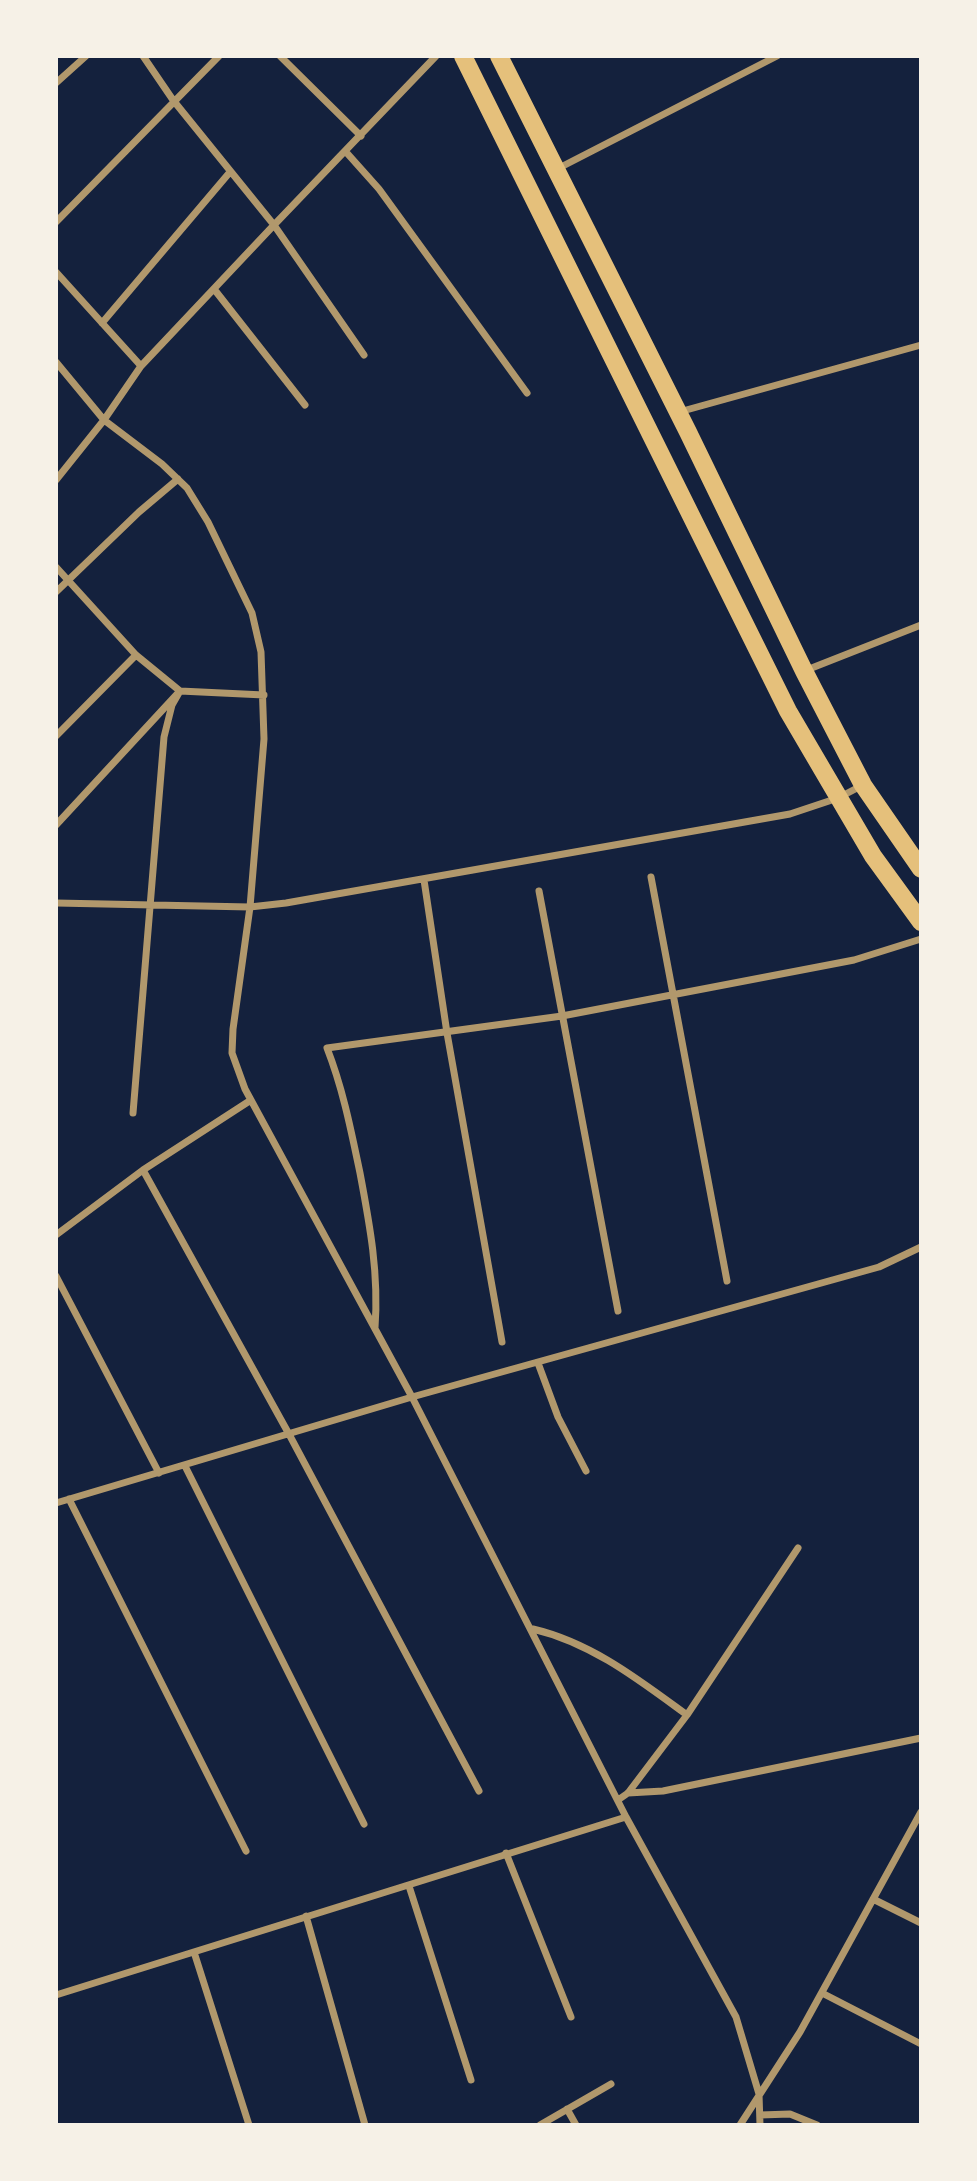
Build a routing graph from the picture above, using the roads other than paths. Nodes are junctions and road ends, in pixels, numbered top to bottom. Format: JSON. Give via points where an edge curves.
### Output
{"nodes":[{"id":1,"x":86,"y":56,"type":"edge"},
{"id":2,"x":143,"y":56,"type":"edge"},
{"id":3,"x":219,"y":56,"type":"edge"},
{"id":4,"x":280,"y":56,"type":"edge"},
{"id":5,"x":436,"y":56,"type":"edge"},
{"id":6,"x":463,"y":56,"type":"edge"},
{"id":7,"x":499,"y":56,"type":"edge"},
{"id":8,"x":777,"y":56,"type":"edge"},
{"id":9,"x":56,"y":83,"type":"edge"},
{"id":10,"x":173,"y":100,"type":"junction"},
{"id":11,"x":361,"y":136,"type":"junction"},
{"id":12,"x":346,"y":152,"type":"junction"},
{"id":13,"x":556,"y":170,"type":"junction"},
{"id":14,"x":230,"y":172,"type":"junction"},
{"id":15,"x":56,"y":222,"type":"edge"},
{"id":16,"x":274,"y":225,"type":"junction"},
{"id":17,"x":56,"y":272,"type":"edge"},
{"id":18,"x":214,"y":289,"type":"junction"},
{"id":19,"x":102,"y":323,"type":"junction"},
{"id":20,"x":921,"y":345,"type":"edge"},
{"id":21,"x":364,"y":355,"type":"dead end"},
{"id":22,"x":56,"y":362,"type":"edge"},
{"id":23,"x":141,"y":366,"type":"junction"},
{"id":24,"x":527,"y":393,"type":"dead end"},
{"id":25,"x":305,"y":405,"type":"dead end"},
{"id":26,"x":679,"y":412,"type":"junction"},
{"id":27,"x":104,"y":420,"type":"junction"},
{"id":28,"x":178,"y":479,"type":"junction"},
{"id":29,"x":56,"y":480,"type":"edge"},
{"id":30,"x":56,"y":567,"type":"edge"},
{"id":31,"x":68,"y":580,"type":"junction"},
{"id":32,"x":56,"y":592,"type":"edge"},
{"id":33,"x":921,"y":625,"type":"edge"},
{"id":34,"x":136,"y":655,"type":"junction"},
{"id":35,"x":804,"y":671,"type":"junction"},
{"id":36,"x":180,"y":691,"type":"junction"},
{"id":37,"x":264,"y":695,"type":"junction"},
{"id":38,"x":56,"y":736,"type":"edge"},
{"id":39,"x":863,"y":785,"type":"junction"},
{"id":40,"x":838,"y":798,"type":"junction"},
{"id":41,"x":56,"y":825,"type":"edge"},
{"id":42,"x":921,"y":869,"type":"edge"},
{"id":43,"x":651,"y":877,"type":"dead end"},
{"id":44,"x":424,"y":880,"type":"junction"},
{"id":45,"x":539,"y":891,"type":"dead end"},
{"id":46,"x":56,"y":903,"type":"edge"},
{"id":47,"x":151,"y":907,"type":"junction"},
{"id":48,"x":250,"y":907,"type":"junction"},
{"id":49,"x":921,"y":922,"type":"edge"},
{"id":50,"x":921,"y":939,"type":"edge"},
{"id":51,"x":675,"y":994,"type":"junction"},
{"id":52,"x":562,"y":1016,"type":"junction"},
{"id":53,"x":447,"y":1033,"type":"junction"},
{"id":54,"x":251,"y":1100,"type":"junction"},
{"id":55,"x":133,"y":1114,"type":"dead end"},
{"id":56,"x":142,"y":1170,"type":"junction"},
{"id":57,"x":56,"y":1235,"type":"edge"},
{"id":58,"x":921,"y":1247,"type":"edge"},
{"id":59,"x":56,"y":1276,"type":"edge"},
{"id":60,"x":727,"y":1281,"type":"dead end"},
{"id":61,"x":618,"y":1311,"type":"dead end"},
{"id":62,"x":375,"y":1328,"type":"junction"},
{"id":63,"x":502,"y":1342,"type":"dead end"},
{"id":64,"x":538,"y":1363,"type":"junction"},
{"id":65,"x":412,"y":1397,"type":"junction"},
{"id":66,"x":290,"y":1436,"type":"junction"},
{"id":67,"x":185,"y":1466,"type":"junction"},
{"id":68,"x":586,"y":1472,"type":"dead end"},
{"id":69,"x":159,"y":1473,"type":"junction"},
{"id":70,"x":69,"y":1499,"type":"junction"},
{"id":71,"x":56,"y":1503,"type":"edge"},
{"id":72,"x":797,"y":1548,"type":"dead end"},
{"id":73,"x":533,"y":1629,"type":"junction"},
{"id":74,"x":687,"y":1715,"type":"junction"},
{"id":75,"x":921,"y":1738,"type":"edge"},
{"id":76,"x":479,"y":1791,"type":"dead end"},
{"id":77,"x":628,"y":1793,"type":"junction"},
{"id":78,"x":618,"y":1800,"type":"junction"},
{"id":79,"x":921,"y":1812,"type":"edge"},
{"id":80,"x":626,"y":1817,"type":"junction"},
{"id":81,"x":364,"y":1824,"type":"dead end"},
{"id":82,"x":246,"y":1851,"type":"dead end"},
{"id":83,"x":506,"y":1853,"type":"junction"},
{"id":84,"x":409,"y":1886,"type":"junction"},
{"id":85,"x":873,"y":1899,"type":"junction"},
{"id":86,"x":306,"y":1916,"type":"junction"},
{"id":87,"x":921,"y":1923,"type":"edge"},
{"id":88,"x":194,"y":1952,"type":"junction"},
{"id":89,"x":822,"y":1993,"type":"junction"},
{"id":90,"x":56,"y":1995,"type":"edge"},
{"id":91,"x":571,"y":2018,"type":"dead end"},
{"id":92,"x":921,"y":2044,"type":"edge"},
{"id":93,"x":471,"y":2080,"type":"dead end"},
{"id":94,"x":611,"y":2084,"type":"dead end"},
{"id":95,"x":758,"y":2094,"type":"junction"},
{"id":96,"x":567,"y":2109,"type":"junction"},
{"id":97,"x":760,"y":2115,"type":"junction"},
{"id":98,"x":249,"y":2125,"type":"edge"},
{"id":99,"x":365,"y":2125,"type":"edge"},
{"id":100,"x":540,"y":2125,"type":"edge"},
{"id":101,"x":576,"y":2125,"type":"edge"},
{"id":102,"x":740,"y":2125,"type":"edge"},
{"id":103,"x":760,"y":2125,"type":"edge"},
{"id":104,"x":817,"y":2125,"type":"edge"}],
"edges":[{"from":1,"to":9,"type":"street"},
{"from":2,"to":10,"type":"street"},
{"from":3,"to":10,"type":"street"},
{"from":4,"to":11,"type":"street"},
{"from":5,"to":11,"type":"street"},
{"from":6,"to":40,"type":"main road","via":[[732,601]]},
{"from":7,"to":13,"type":"main road"},
{"from":8,"to":13,"type":"street"},
{"from":10,"to":14,"type":"street"},
{"from":10,"to":15,"type":"street"},
{"from":11,"to":12,"type":"street"},
{"from":12,"to":16,"type":"street"},
{"from":12,"to":24,"type":"street","via":[[379,189]]},
{"from":13,"to":26,"type":"main road"},
{"from":14,"to":16,"type":"street"},
{"from":14,"to":19,"type":"street"},
{"from":16,"to":18,"type":"street"},
{"from":16,"to":21,"type":"street"},
{"from":17,"to":19,"type":"street"},
{"from":18,"to":23,"type":"street"},
{"from":18,"to":25,"type":"street"},
{"from":19,"to":23,"type":"street"},
{"from":20,"to":26,"type":"street"},
{"from":22,"to":27,"type":"street"},
{"from":23,"to":27,"type":"street"},
{"from":26,"to":35,"type":"main road"},
{"from":27,"to":28,"type":"street"},
{"from":27,"to":29,"type":"street"},
{"from":28,"to":31,"type":"street"},
{"from":28,"to":37,"type":"street","via":[[208,522],[252,613]]},
{"from":30,"to":31,"type":"street"},
{"from":31,"to":32,"type":"street"},
{"from":31,"to":34,"type":"street"},
{"from":33,"to":35,"type":"street"},
{"from":34,"to":36,"type":"street"},
{"from":34,"to":38,"type":"street"},
{"from":35,"to":39,"type":"main road"},
{"from":36,"to":37,"type":"street"},
{"from":36,"to":41,"type":"street"},
{"from":36,"to":47,"type":"street","via":[[164,737]]},
{"from":37,"to":48,"type":"street"},
{"from":39,"to":40,"type":"street"},
{"from":39,"to":42,"type":"main road"},
{"from":40,"to":44,"type":"street","via":[[790,814]]},
{"from":40,"to":49,"type":"main road"},
{"from":43,"to":51,"type":"street"},
{"from":44,"to":48,"type":"street"},
{"from":44,"to":53,"type":"street"},
{"from":45,"to":52,"type":"street"},
{"from":46,"to":47,"type":"street"},
{"from":47,"to":48,"type":"street"},
{"from":47,"to":55,"type":"street"},
{"from":48,"to":54,"type":"street","via":[[232,1053]]},
{"from":50,"to":51,"type":"street","via":[[865,958]]},
{"from":51,"to":52,"type":"street"},
{"from":51,"to":60,"type":"street"},
{"from":52,"to":53,"type":"street"},
{"from":52,"to":61,"type":"street"},
{"from":53,"to":62,"type":"street","via":[[327,1048],[343,1090],[373,1240]]},
{"from":53,"to":63,"type":"street"},
{"from":54,"to":56,"type":"street"},
{"from":54,"to":62,"type":"street"},
{"from":56,"to":57,"type":"street"},
{"from":56,"to":66,"type":"street"},
{"from":58,"to":64,"type":"street","via":[[879,1267]]},
{"from":59,"to":69,"type":"street"},
{"from":62,"to":65,"type":"street"},
{"from":64,"to":65,"type":"street"},
{"from":64,"to":68,"type":"street","via":[[558,1418]]},
{"from":65,"to":66,"type":"street"},
{"from":65,"to":73,"type":"street"},
{"from":66,"to":67,"type":"street"},
{"from":66,"to":76,"type":"street"},
{"from":67,"to":69,"type":"street"},
{"from":67,"to":81,"type":"street"},
{"from":69,"to":70,"type":"street"},
{"from":70,"to":71,"type":"street"},
{"from":70,"to":82,"type":"street"},
{"from":72,"to":74,"type":"street"},
{"from":73,"to":74,"type":"street","via":[[592,1651]]},
{"from":73,"to":78,"type":"street"},
{"from":74,"to":77,"type":"street"},
{"from":75,"to":77,"type":"street","via":[[663,1791]]},
{"from":77,"to":78,"type":"street"},
{"from":78,"to":80,"type":"street"},
{"from":79,"to":85,"type":"street"},
{"from":80,"to":83,"type":"street"},
{"from":80,"to":95,"type":"street","via":[[736,2017]]},
{"from":83,"to":84,"type":"street"},
{"from":83,"to":91,"type":"street"},
{"from":84,"to":86,"type":"street"},
{"from":84,"to":93,"type":"street"},
{"from":85,"to":87,"type":"street"},
{"from":85,"to":89,"type":"street"},
{"from":86,"to":88,"type":"street"},
{"from":86,"to":99,"type":"street"},
{"from":88,"to":90,"type":"street"},
{"from":88,"to":98,"type":"street"},
{"from":89,"to":92,"type":"street"},
{"from":89,"to":95,"type":"street"},
{"from":94,"to":96,"type":"street"},
{"from":95,"to":97,"type":"street"},
{"from":95,"to":102,"type":"street"},
{"from":96,"to":100,"type":"street"},
{"from":96,"to":101,"type":"street"},
{"from":97,"to":103,"type":"street"},
{"from":97,"to":104,"type":"street","via":[[790,2114]]}]}
